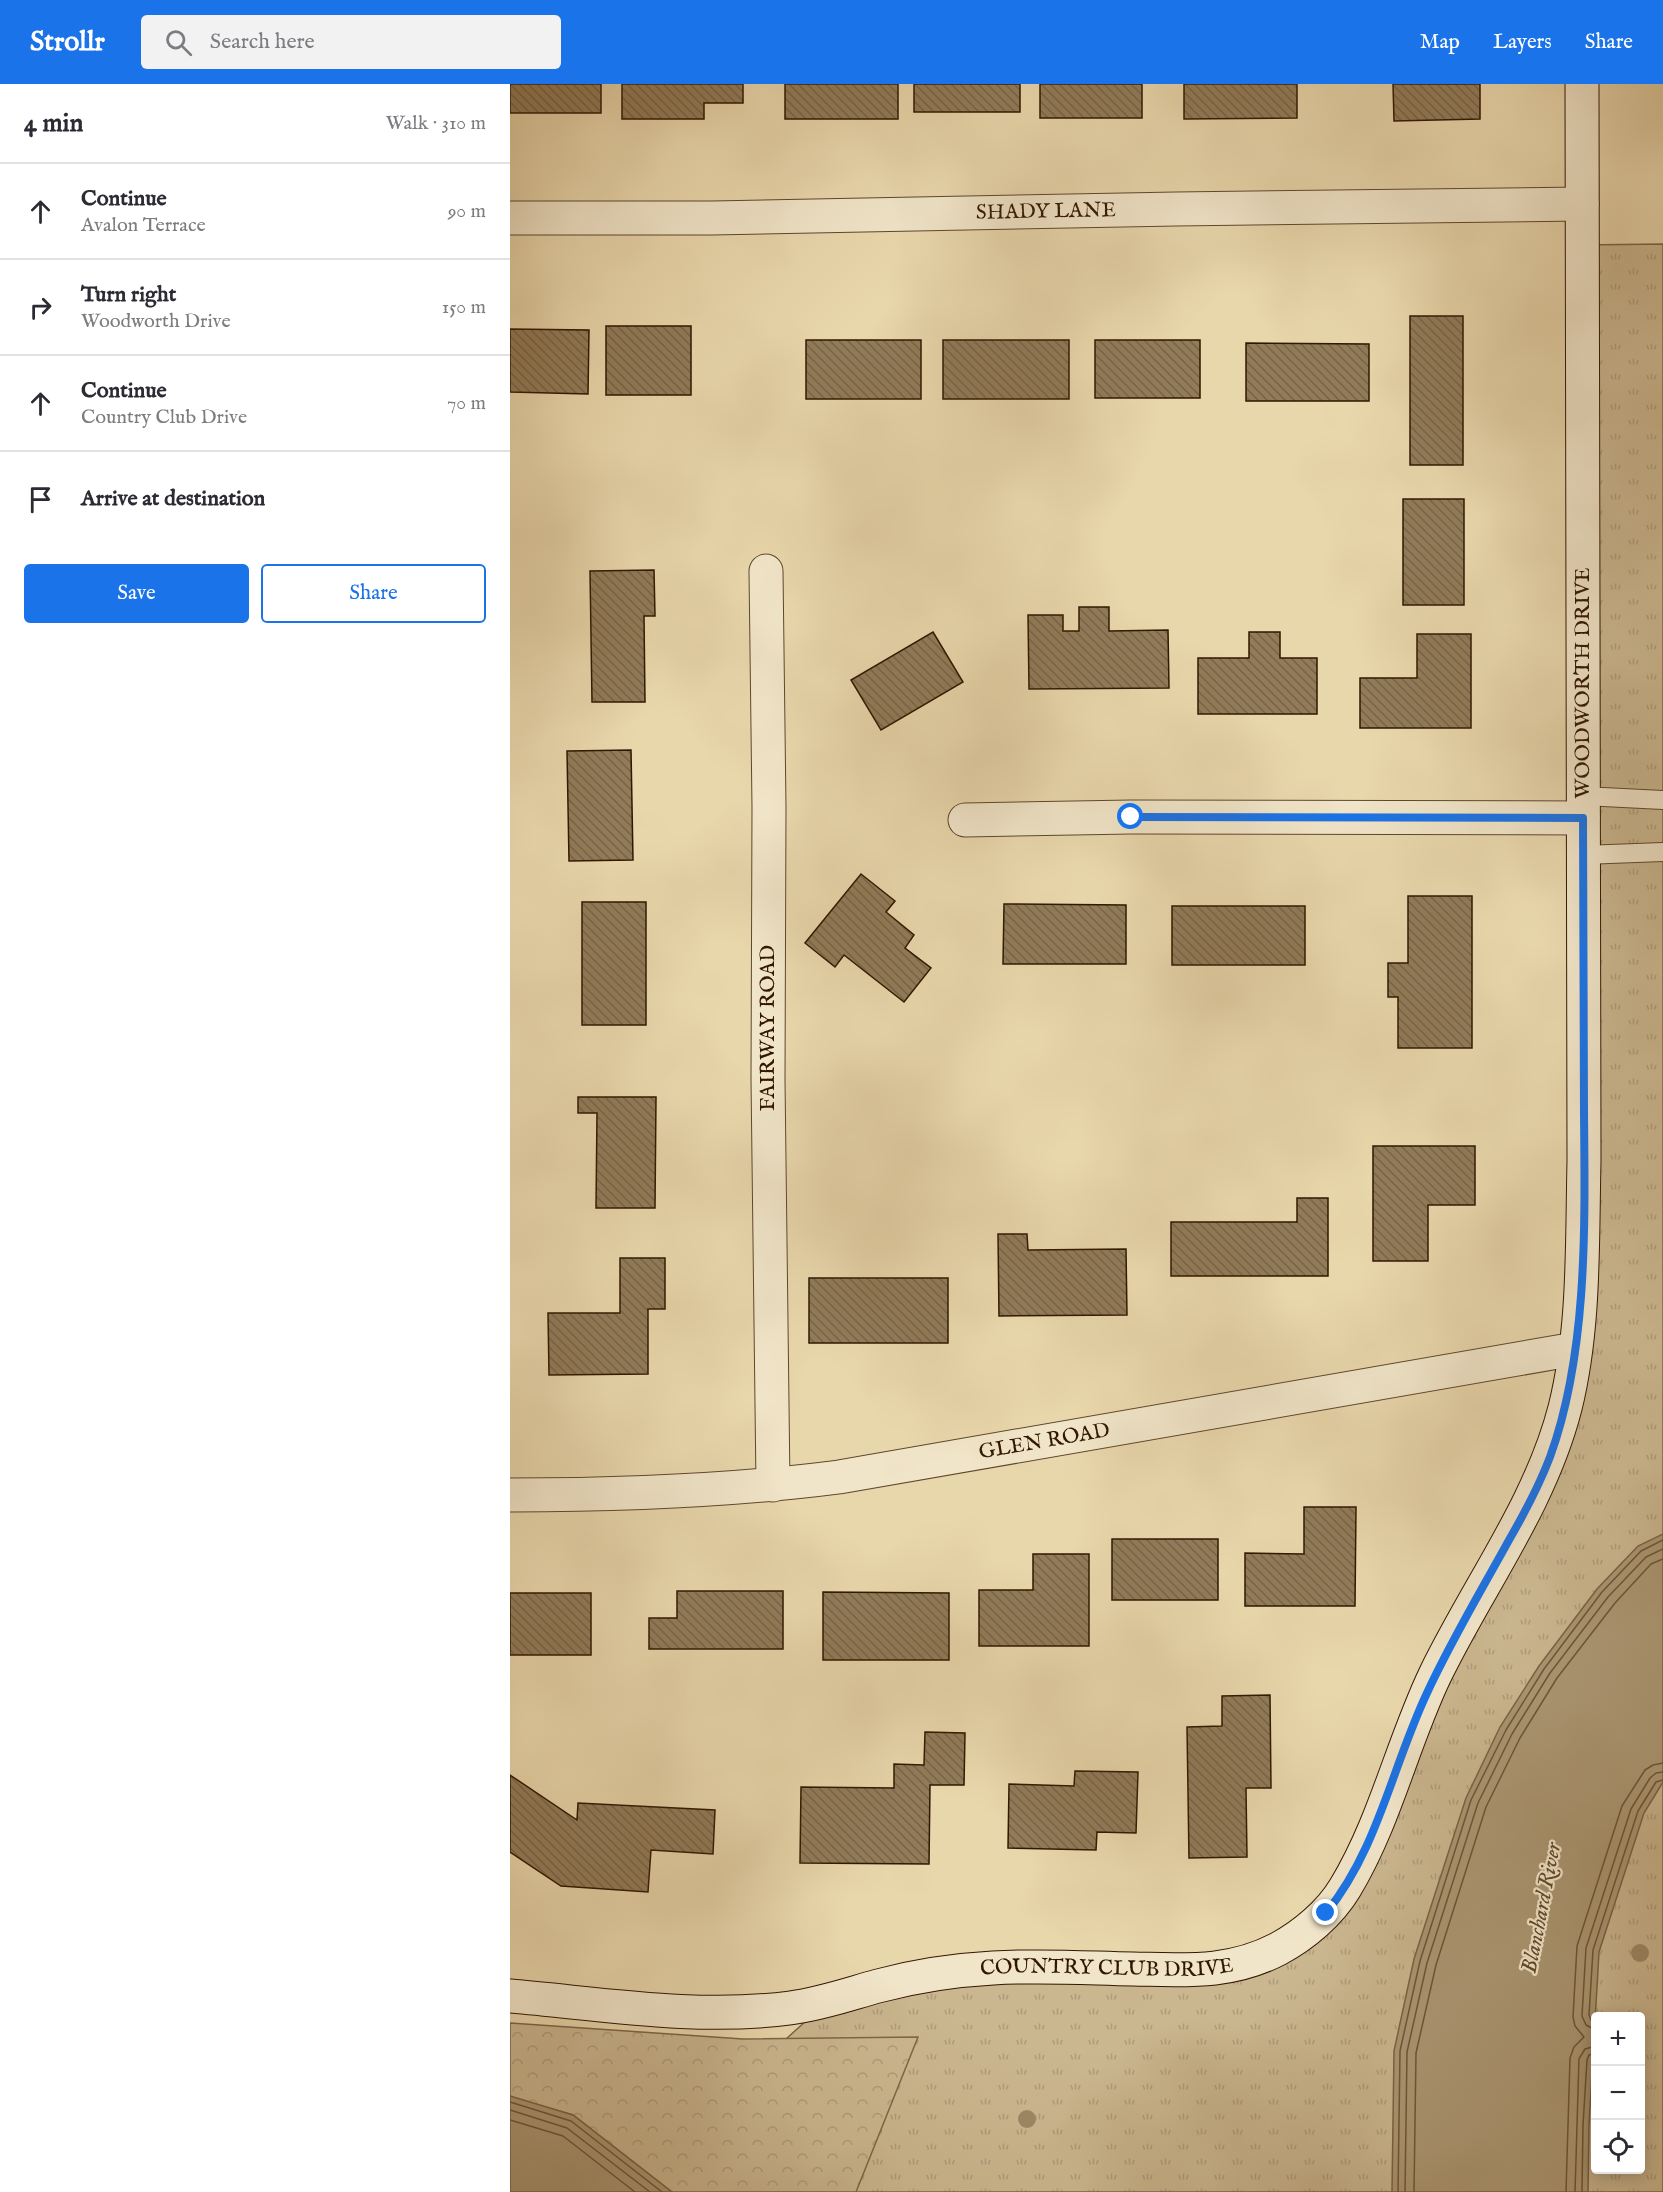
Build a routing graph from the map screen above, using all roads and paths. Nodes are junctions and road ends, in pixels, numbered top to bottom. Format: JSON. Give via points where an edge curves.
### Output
{"nodes":[{"id":1,"x":1581,"y":84,"type":"edge"},
{"id":2,"x":1582,"y":204,"type":"junction"},
{"id":3,"x":510,"y":218,"type":"edge"},
{"id":4,"x":766,"y":571,"type":"dead end"},
{"id":5,"x":1663,"y":800,"type":"edge"},
{"id":6,"x":1583,"y":807,"type":"junction"},
{"id":7,"x":965,"y":820,"type":"dead end"},
{"id":8,"x":1663,"y":852,"type":"edge"},
{"id":9,"x":1583,"y":855,"type":"junction"},
{"id":10,"x":1575,"y":1349,"type":"junction"},
{"id":11,"x":773,"y":1485,"type":"junction"},
{"id":12,"x":510,"y":1495,"type":"edge"},
{"id":13,"x":1484,"y":1586,"type":"joint"},
{"id":14,"x":510,"y":1996,"type":"edge"}],
"edges":[{"from":1,"to":2,"type":"street","name":"WOODWORTH DRIVE"},
{"from":2,"to":3,"type":"street","name":"SHADY LANE"},
{"from":2,"to":6,"type":"street","name":"WOODWORTH DRIVE"},
{"from":4,"to":11,"type":"street","name":"FAIRWAY ROAD"},
{"from":5,"to":6,"type":"lane"},
{"from":6,"to":7,"type":"street"},
{"from":6,"to":9,"type":"street","name":"WOODWORTH DRIVE"},
{"from":8,"to":9,"type":"lane"},
{"from":9,"to":10,"type":"street","name":"WOODWORTH DRIVE","via":[[1584,1161],[1582,1267]]},
{"from":10,"to":11,"type":"street","name":"GLEN ROAD","via":[[839,1477]]},
{"from":10,"to":13,"type":"street","name":"WOODWORTH DRIVE","via":[[1550,1458]]},
{"from":11,"to":12,"type":"street","name":"GLEN ROAD"},
{"from":13,"to":14,"type":"street","name":"COUNTRY CLUB DRIVE","via":[[1437,1670],[1369,1843],[1343,1891],[1305,1931],[1257,1959],[1203,1971],[988,1968],[883,1985],[828,2001],[752,2011],[660,2011]]}]}
